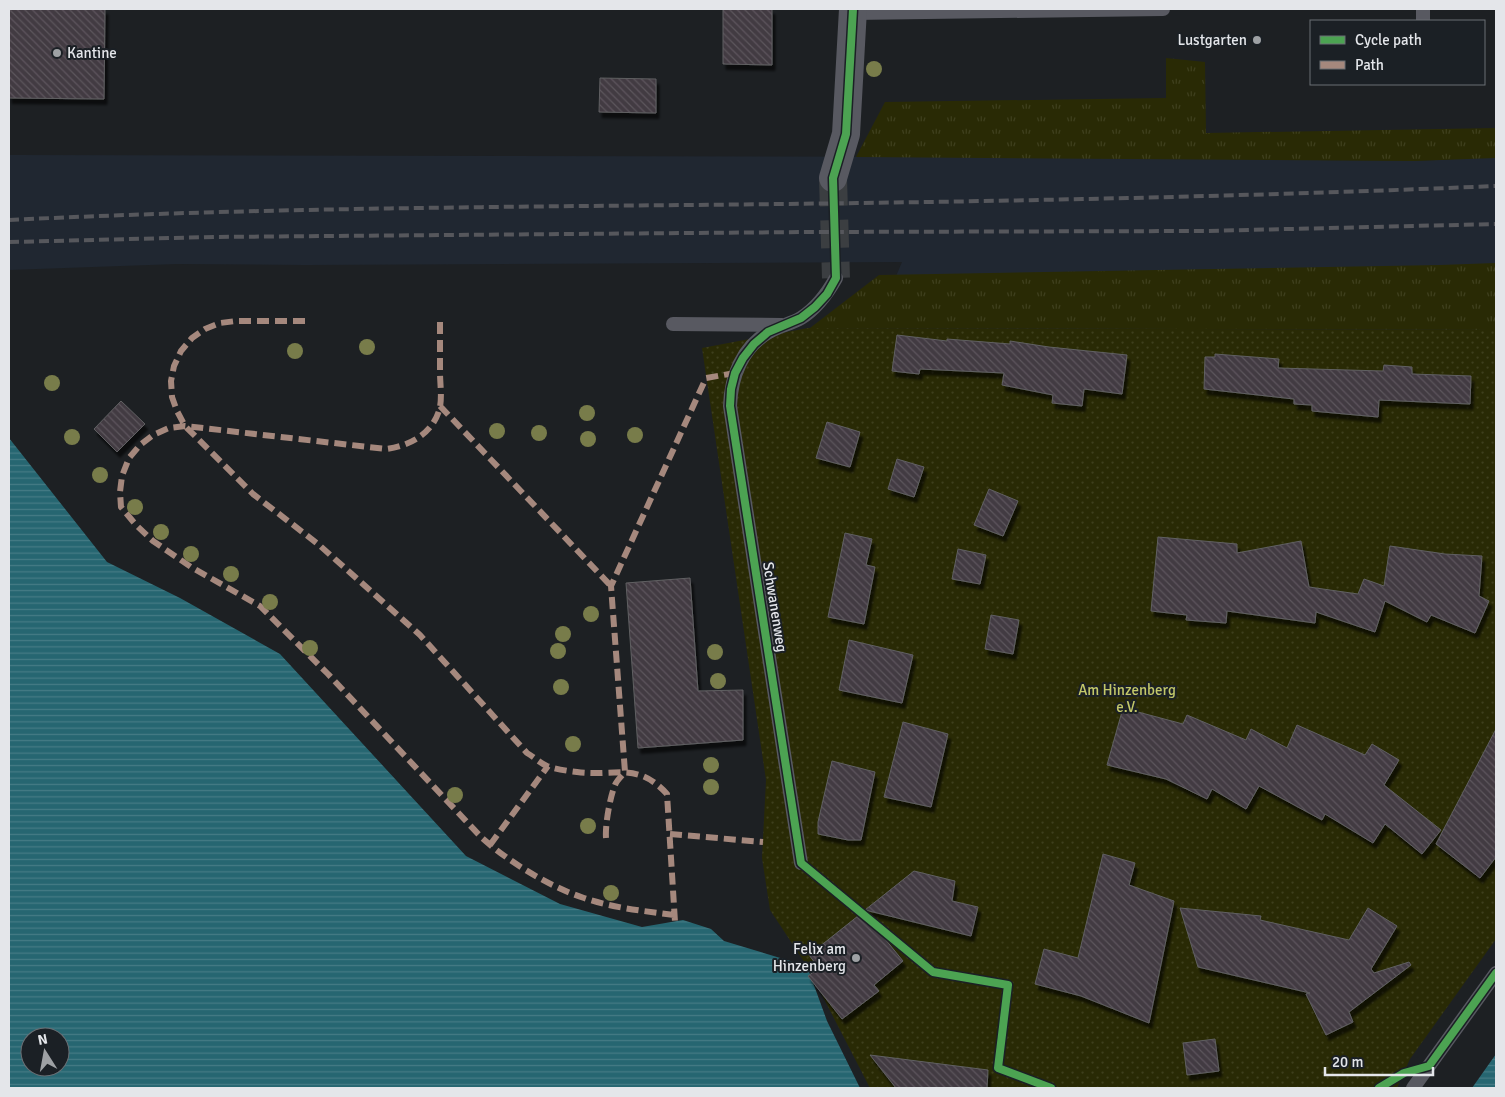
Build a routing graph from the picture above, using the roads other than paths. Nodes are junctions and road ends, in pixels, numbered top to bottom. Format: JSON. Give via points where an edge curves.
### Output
{"nodes":[{"id":1,"x":1163,"y":9,"type":"edge"},
{"id":2,"x":853,"y":11,"type":"edge"},
{"id":3,"x":834,"y":178,"type":"tunnel mouth"},
{"id":4,"x":836,"y":278,"type":"tunnel mouth"},
{"id":5,"x":673,"y":324,"type":"dead end"},
{"id":6,"x":785,"y":325,"type":"junction"},
{"id":7,"x":801,"y":863,"type":"dead end"},
{"id":8,"x":1496,"y":973,"type":"edge"},
{"id":9,"x":1413,"y":1088,"type":"edge"}],
"edges":[{"from":1,"to":2,"type":"lane"},
{"from":2,"to":3,"type":"street","via":[[846,134]]},
{"from":4,"to":6,"type":"lane","name":"Schwanenweg","via":[[816,307]]},
{"from":5,"to":6,"type":"lane"},
{"from":6,"to":7,"type":"lane","name":"Schwanenweg","via":[[768,332],[743,358],[735,373],[730,406]]},
{"from":8,"to":9,"type":"lane"}]}
